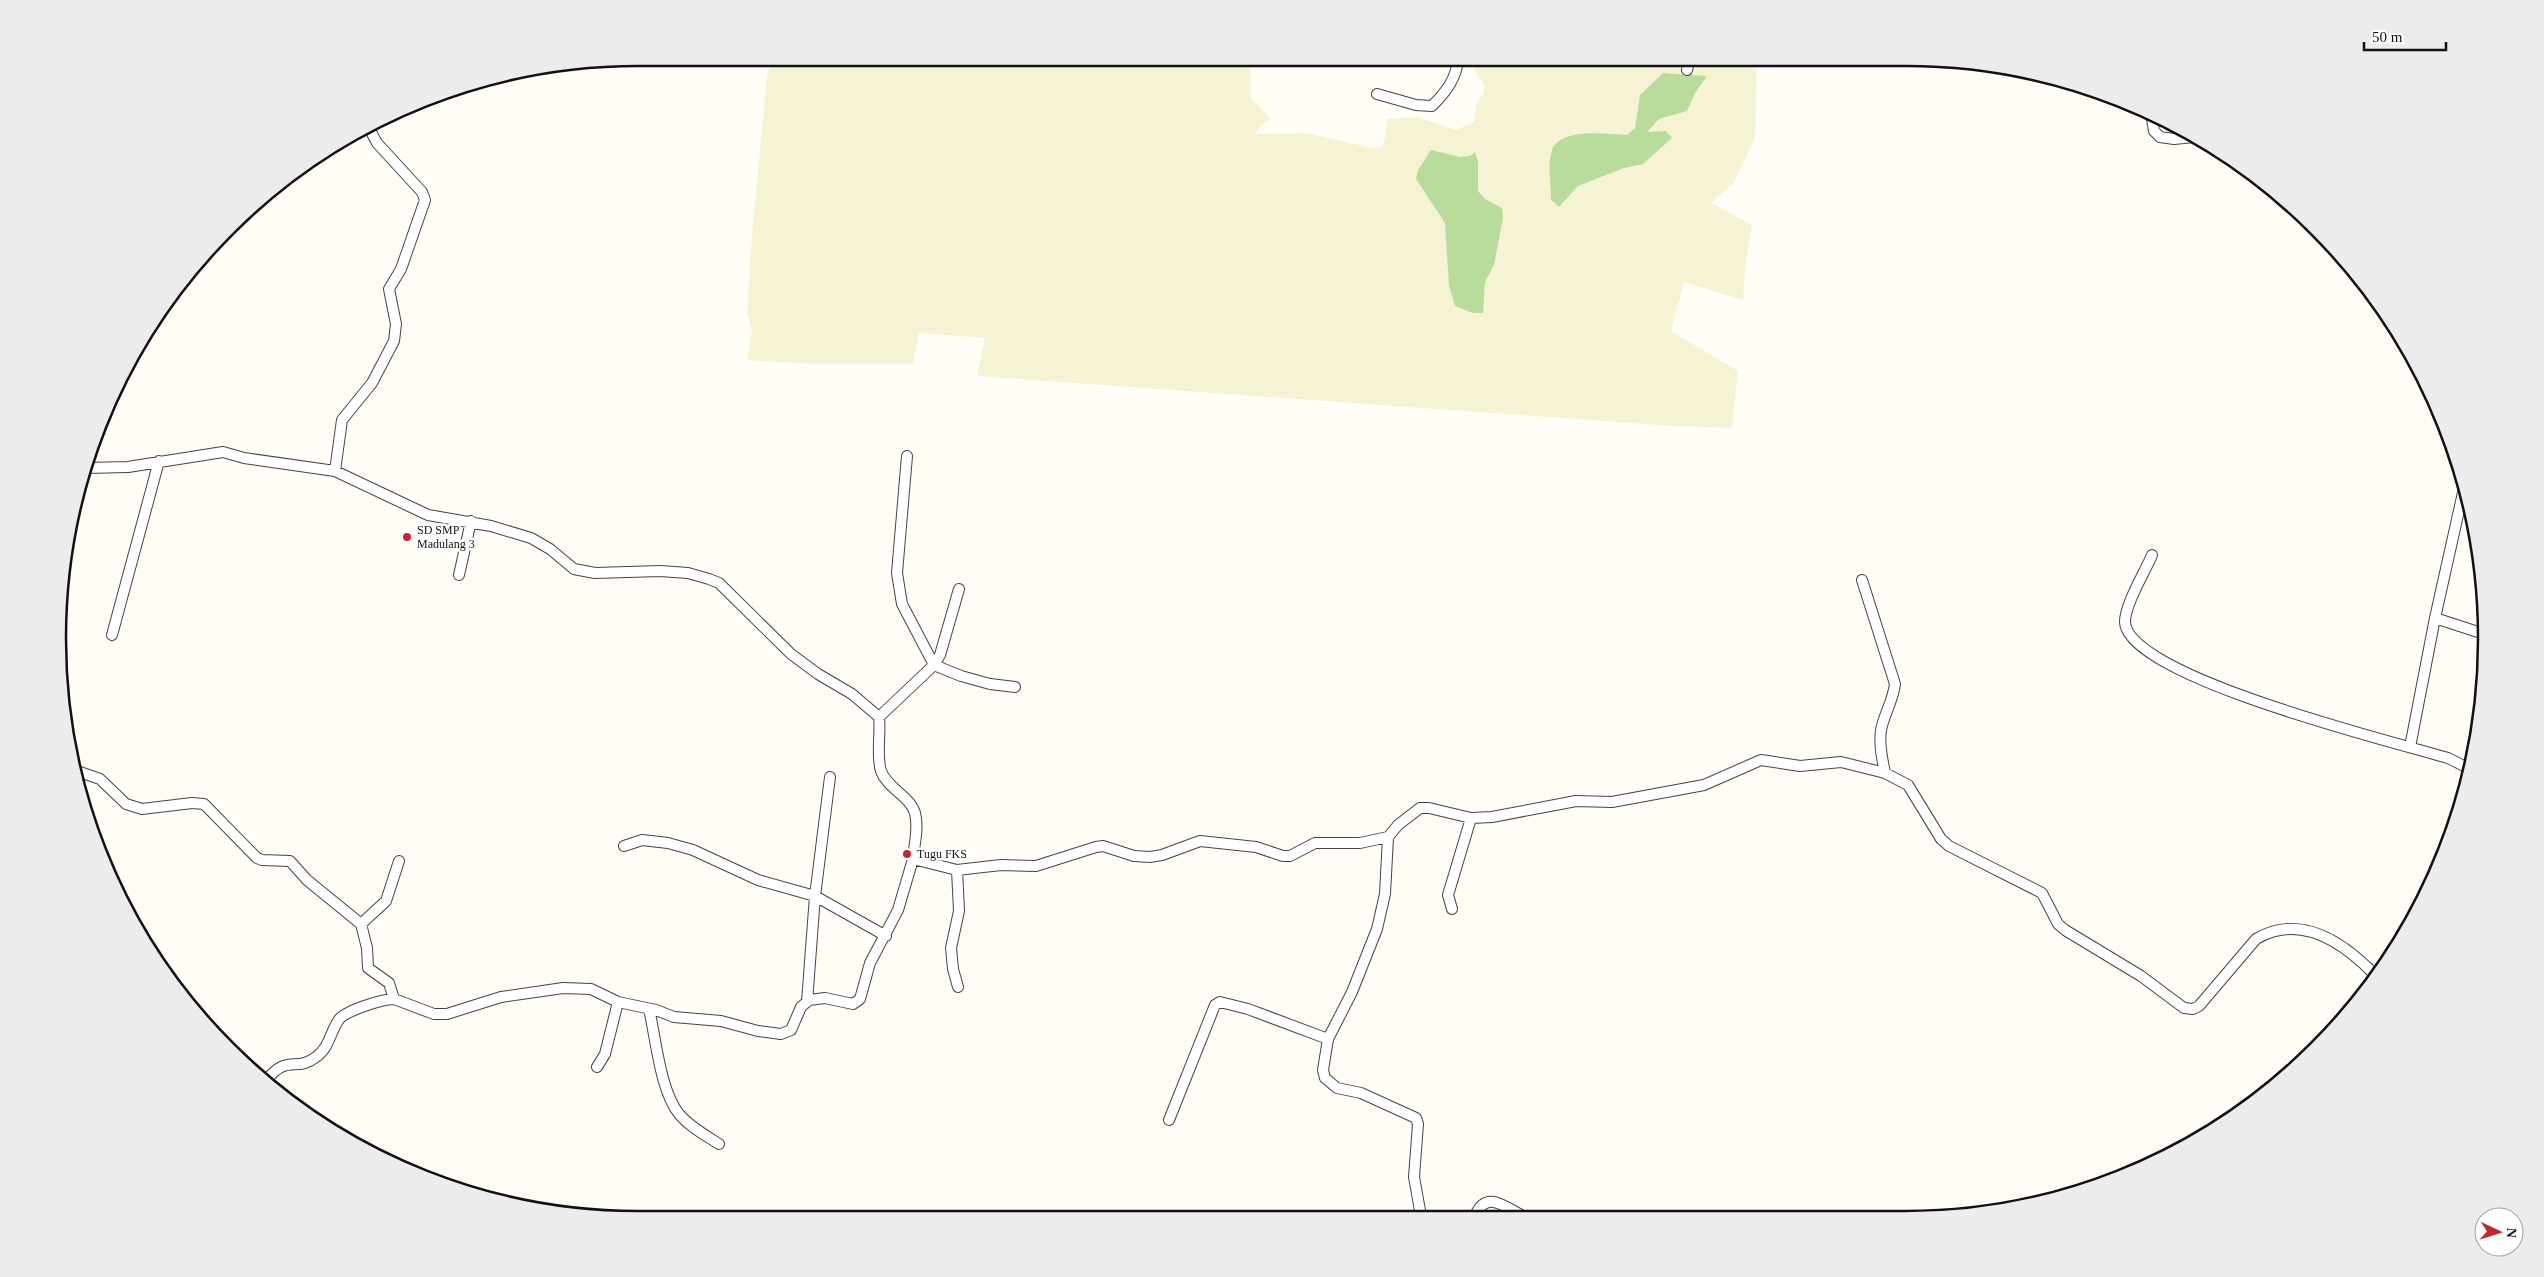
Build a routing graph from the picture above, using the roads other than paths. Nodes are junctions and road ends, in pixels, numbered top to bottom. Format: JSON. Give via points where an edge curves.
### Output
{"nodes":[{"id":1,"x":1457,"y":66,"type":"edge"},
{"id":2,"x":1688,"y":66,"type":"edge"},
{"id":3,"x":1687,"y":70,"type":"dead end"},
{"id":4,"x":1377,"y":94,"type":"dead end"},
{"id":5,"x":2153,"y":122,"type":"edge"},
{"id":6,"x":372,"y":132,"type":"edge"},
{"id":7,"x":2183,"y":138,"type":"edge"},
{"id":8,"x":907,"y":456,"type":"dead end"},
{"id":9,"x":159,"y":461,"type":"junction"},
{"id":10,"x":93,"y":468,"type":"edge"},
{"id":11,"x":335,"y":471,"type":"junction"},
{"id":12,"x":2461,"y":502,"type":"edge"},
{"id":13,"x":471,"y":521,"type":"junction"},
{"id":14,"x":2152,"y":555,"type":"dead end"},
{"id":15,"x":459,"y":575,"type":"dead end"},
{"id":16,"x":1862,"y":580,"type":"dead end"},
{"id":17,"x":958,"y":589,"type":"dead end"},
{"id":18,"x":2435,"y":618,"type":"junction"},
{"id":19,"x":2478,"y":632,"type":"edge"},
{"id":20,"x":112,"y":635,"type":"dead end"},
{"id":21,"x":934,"y":665,"type":"junction"},
{"id":22,"x":1015,"y":687,"type":"dead end"},
{"id":23,"x":879,"y":717,"type":"junction"},
{"id":24,"x":2410,"y":747,"type":"junction"},
{"id":25,"x":2463,"y":766,"type":"edge"},
{"id":26,"x":83,"y":773,"type":"edge"},
{"id":27,"x":1885,"y":773,"type":"junction"},
{"id":28,"x":830,"y":777,"type":"dead end"},
{"id":29,"x":1470,"y":818,"type":"junction"},
{"id":30,"x":1388,"y":837,"type":"junction"},
{"id":31,"x":624,"y":846,"type":"dead end"},
{"id":32,"x":913,"y":860,"type":"junction"},
{"id":33,"x":399,"y":861,"type":"dead end"},
{"id":34,"x":957,"y":870,"type":"junction"},
{"id":35,"x":815,"y":896,"type":"junction"},
{"id":36,"x":1452,"y":909,"type":"dead end"},
{"id":37,"x":361,"y":924,"type":"junction"},
{"id":38,"x":886,"y":936,"type":"junction"},
{"id":39,"x":2371,"y":971,"type":"edge"},
{"id":40,"x":958,"y":987,"type":"dead end"},
{"id":41,"x":394,"y":999,"type":"junction"},
{"id":42,"x":618,"y":1002,"type":"junction"},
{"id":43,"x":807,"y":1002,"type":"junction"},
{"id":44,"x":649,"y":1009,"type":"junction"},
{"id":45,"x":1328,"y":1040,"type":"junction"},
{"id":46,"x":597,"y":1067,"type":"dead end"},
{"id":47,"x":271,"y":1077,"type":"edge"},
{"id":48,"x":1169,"y":1120,"type":"dead end"},
{"id":49,"x":719,"y":1144,"type":"dead end"},
{"id":50,"x":1420,"y":1211,"type":"edge"},
{"id":51,"x":1477,"y":1211,"type":"edge"},
{"id":52,"x":1513,"y":1211,"type":"edge"}],
"edges":[{"from":1,"to":4,"type":"street","via":[[1449,86],[1432,106],[1424,107]]},
{"from":2,"to":3,"type":"street"},
{"from":5,"to":7,"type":"street","via":[[2154,131],[2160,137]]},
{"from":6,"to":11,"type":"street","via":[[422,192],[425,200],[401,268],[389,289],[396,324],[394,340],[372,383],[342,420]]},
{"from":8,"to":21,"type":"street","via":[[897,573],[902,604]]},
{"from":9,"to":10,"type":"street"},
{"from":9,"to":11,"type":"street","via":[[223,452]]},
{"from":9,"to":20,"type":"street"},
{"from":11,"to":13,"type":"street","via":[[428,515]]},
{"from":12,"to":18,"type":"street"},
{"from":13,"to":15,"type":"street"},
{"from":13,"to":23,"type":"street","via":[[531,538],[574,569],[595,574],[688,573],[719,583],[791,654],[852,694]]},
{"from":14,"to":24,"type":"street","via":[[2127,611],[2125,623],[2135,642],[2153,655],[2224,689],[2311,720]]},
{"from":16,"to":27,"type":"street","via":[[1894,684],[1894,694],[1881,729],[1880,750]]},
{"from":17,"to":21,"type":"street"},
{"from":18,"to":19,"type":"street"},
{"from":18,"to":24,"type":"street"},
{"from":21,"to":22,"type":"street","via":[[960,676]]},
{"from":21,"to":23,"type":"street"},
{"from":23,"to":32,"type":"street","via":[[882,774],[914,810]]},
{"from":24,"to":25,"type":"street"},
{"from":26,"to":37,"type":"street","via":[[100,779],[126,804],[142,809],[204,804],[257,858],[290,861],[307,880]]},
{"from":27,"to":29,"type":"street","via":[[1841,762],[1800,766],[1761,760],[1704,785],[1612,802],[1576,801]]},
{"from":27,"to":39,"type":"street","via":[[1908,785],[1941,839],[1949,846],[2042,893],[2058,924],[2065,930],[2106,953],[2184,1008],[2199,1006],[2256,939],[2283,928],[2302,929],[2334,940]]},
{"from":28,"to":35,"type":"street"},
{"from":29,"to":30,"type":"street","via":[[1420,808]]},
{"from":29,"to":36,"type":"street","via":[[1448,895]]},
{"from":30,"to":34,"type":"street","via":[[1360,843],[1315,844],[1290,856],[1256,847],[1200,840],[1150,857],[1134,856],[1103,846],[1043,866],[1001,865]]},
{"from":30,"to":45,"type":"street","via":[[1384,894],[1377,929],[1352,992]]},
{"from":31,"to":35,"type":"street","via":[[642,840],[668,842],[758,880]]},
{"from":32,"to":34,"type":"street"},
{"from":32,"to":38,"type":"street","via":[[898,910]]},
{"from":33,"to":37,"type":"street","via":[[386,901]]},
{"from":34,"to":40,"type":"street","via":[[959,911],[951,948],[952,969]]},
{"from":35,"to":38,"type":"street"},
{"from":35,"to":43,"type":"street"},
{"from":37,"to":41,"type":"street","via":[[368,968],[389,983]]},
{"from":38,"to":43,"type":"street","via":[[870,963],[858,1002],[825,998]]},
{"from":41,"to":42,"type":"street","via":[[439,1014],[501,997],[563,988],[591,989]]},
{"from":41,"to":47,"type":"street","via":[[377,1001],[341,1017],[322,1053],[309,1062],[283,1065]]},
{"from":42,"to":44,"type":"street"},
{"from":42,"to":46,"type":"street","via":[[605,1054]]},
{"from":43,"to":44,"type":"street","via":[[801,1007],[791,1030],[781,1034],[758,1032],[722,1021],[674,1017]]},
{"from":44,"to":49,"type":"street","via":[[668,1092],[678,1112],[692,1127]]},
{"from":45,"to":48,"type":"street","via":[[1248,1009],[1220,1002],[1215,1006]]},
{"from":45,"to":50,"type":"street","via":[[1323,1070],[1330,1084],[1378,1100],[1416,1118],[1414,1177]]},
{"from":51,"to":52,"type":"street","via":[[1484,1202],[1493,1201]]}]}
